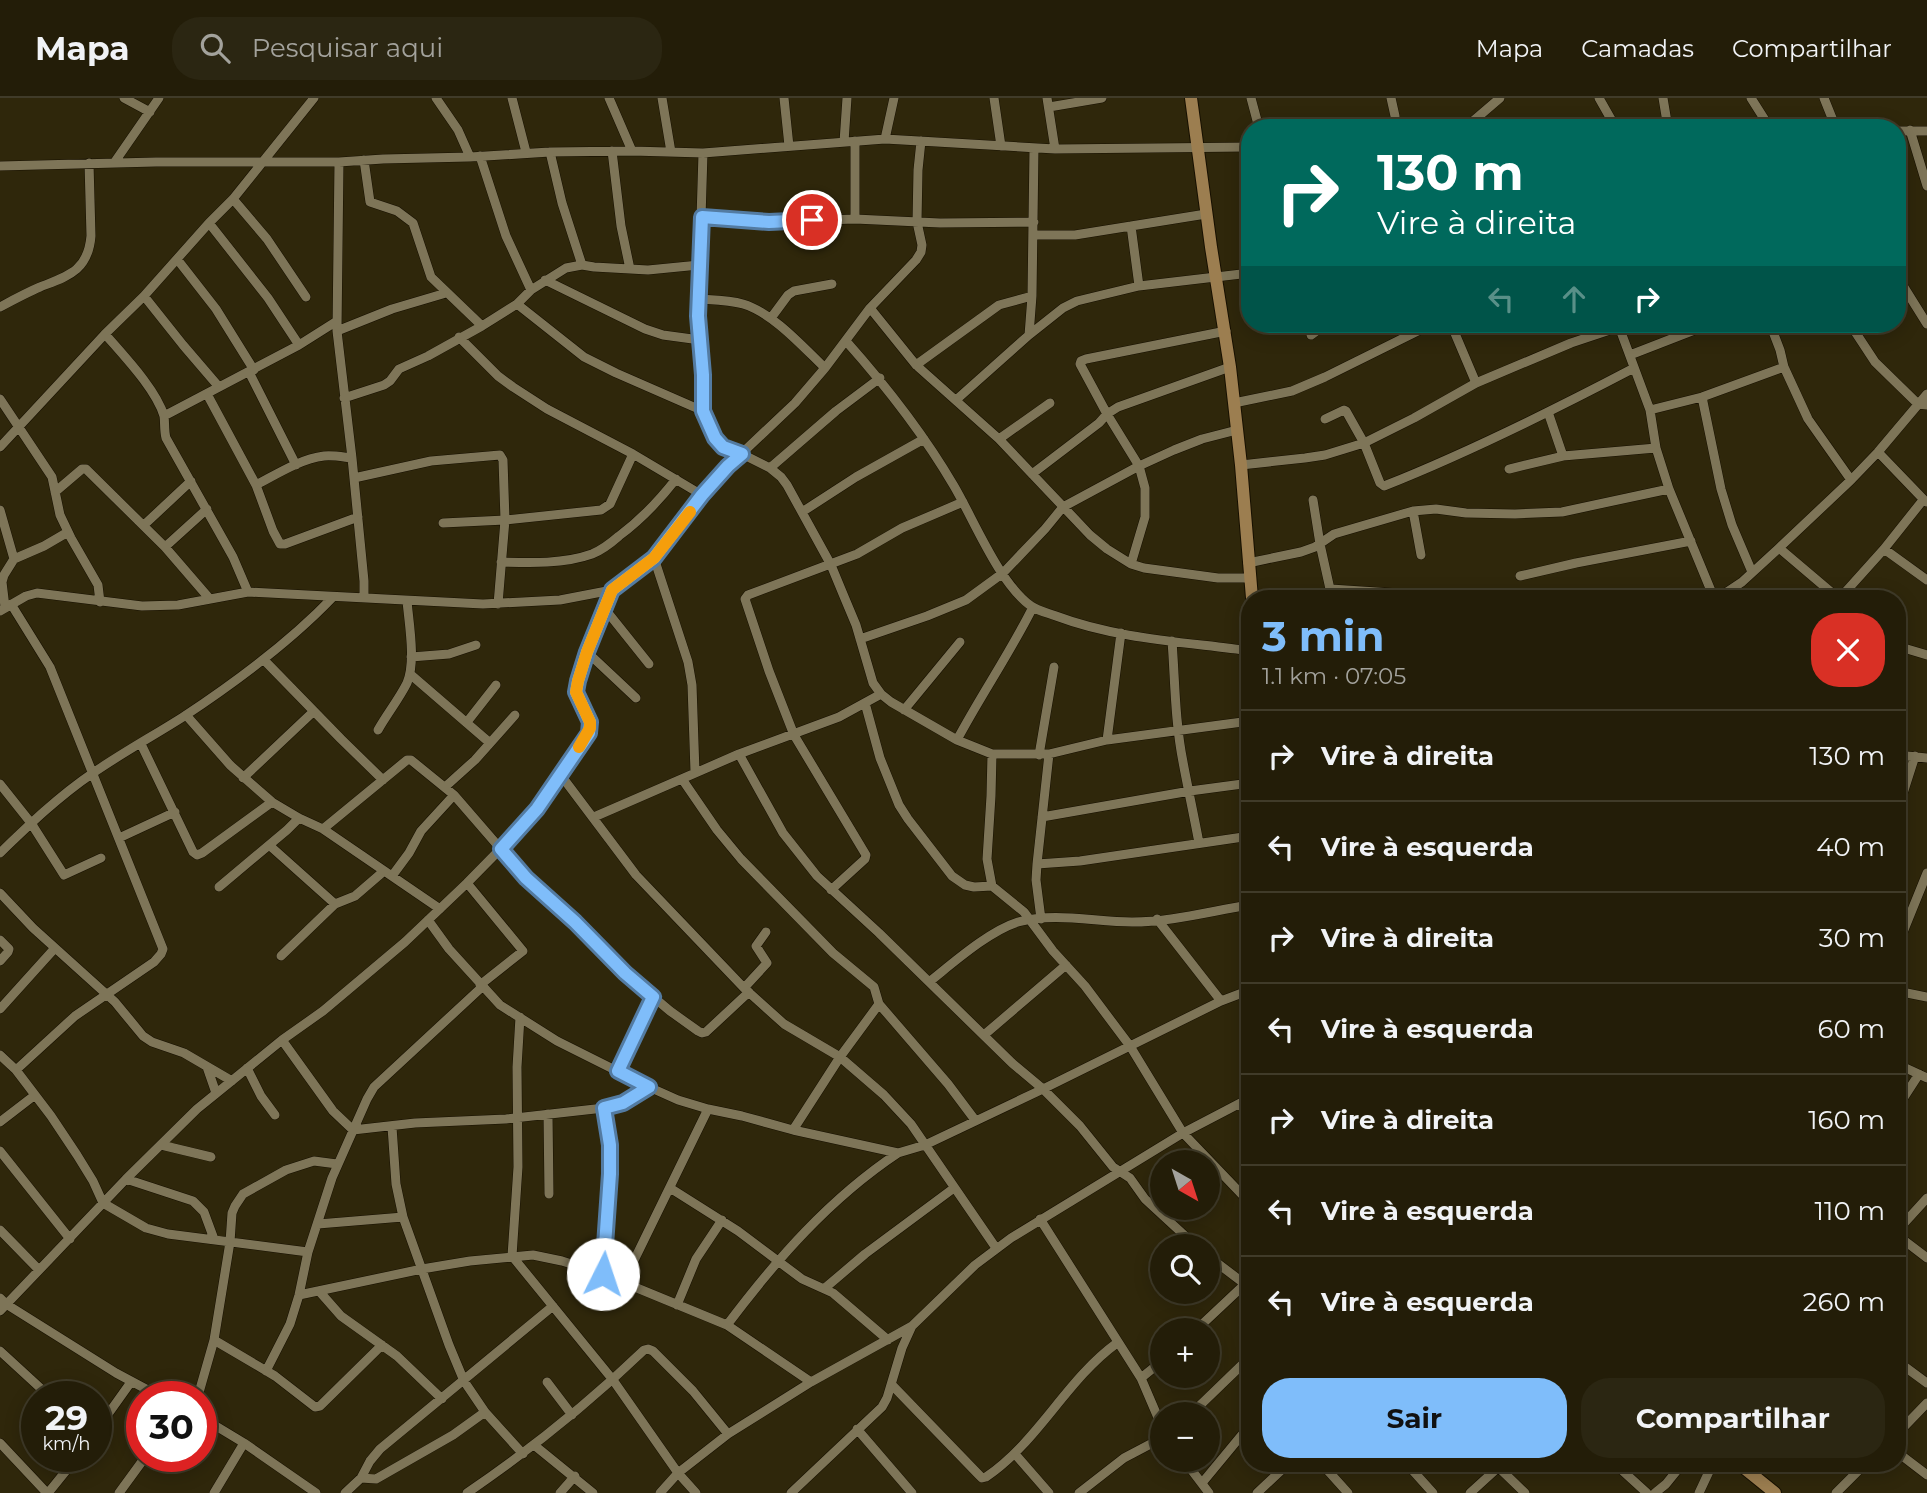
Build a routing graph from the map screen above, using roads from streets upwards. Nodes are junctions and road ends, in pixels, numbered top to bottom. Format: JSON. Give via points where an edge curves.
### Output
{"nodes":[{"id":1,"x":124,"y":98,"type":"edge"},
{"id":2,"x":159,"y":98,"type":"edge"},
{"id":3,"x":314,"y":98,"type":"edge"},
{"id":4,"x":436,"y":98,"type":"edge"},
{"id":5,"x":512,"y":98,"type":"edge"},
{"id":6,"x":609,"y":98,"type":"edge"},
{"id":7,"x":662,"y":98,"type":"edge"},
{"id":8,"x":785,"y":98,"type":"edge"},
{"id":9,"x":847,"y":98,"type":"edge"},
{"id":10,"x":894,"y":98,"type":"edge"},
{"id":11,"x":994,"y":98,"type":"edge"},
{"id":12,"x":1102,"y":98,"type":"edge"},
{"id":13,"x":1191,"y":98,"type":"edge"},
{"id":14,"x":1251,"y":98,"type":"edge"},
{"id":15,"x":1391,"y":98,"type":"edge"},
{"id":16,"x":1500,"y":98,"type":"edge"},
{"id":17,"x":1599,"y":98,"type":"edge"},
{"id":18,"x":1663,"y":98,"type":"edge"},
{"id":19,"x":1751,"y":98,"type":"edge"},
{"id":20,"x":1824,"y":98,"type":"edge"},
{"id":21,"x":1048,"y":102,"type":"edge"},
{"id":22,"x":150,"y":112,"type":"junction"},
{"id":23,"x":1257,"y":119,"type":"edge"},
{"id":24,"x":1394,"y":119,"type":"edge"},
{"id":25,"x":1476,"y":119,"type":"edge"},
{"id":26,"x":1611,"y":119,"type":"edge"},
{"id":27,"x":1666,"y":119,"type":"edge"},
{"id":28,"x":1764,"y":119,"type":"edge"},
{"id":29,"x":1832,"y":119,"type":"edge"},
{"id":30,"x":1906,"y":131,"type":"edge"},
{"id":31,"x":1910,"y":131,"type":"junction"},
{"id":32,"x":1927,"y":131,"type":"edge"},
{"id":33,"x":885,"y":139,"type":"junction"},
{"id":34,"x":855,"y":141,"type":"junction"},
{"id":35,"x":921,"y":141,"type":"junction"},
{"id":36,"x":844,"y":142,"type":"junction"},
{"id":37,"x":789,"y":146,"type":"junction"},
{"id":38,"x":1001,"y":146,"type":"junction"},
{"id":39,"x":1241,"y":147,"type":"edge"},
{"id":40,"x":1034,"y":148,"type":"junction"},
{"id":41,"x":1198,"y":148,"type":"junction"},
{"id":42,"x":1055,"y":149,"type":"junction"},
{"id":43,"x":632,"y":150,"type":"junction"},
{"id":44,"x":612,"y":151,"type":"junction"},
{"id":45,"x":526,"y":152,"type":"junction"},
{"id":46,"x":550,"y":152,"type":"junction"},
{"id":47,"x":671,"y":152,"type":"junction"},
{"id":48,"x":703,"y":153,"type":"junction"},
{"id":49,"x":475,"y":157,"type":"junction"},
{"id":50,"x":364,"y":160,"type":"junction"},
{"id":51,"x":264,"y":161,"type":"junction"},
{"id":52,"x":339,"y":162,"type":"junction"},
{"id":53,"x":89,"y":163,"type":"junction"},
{"id":54,"x":114,"y":163,"type":"junction"},
{"id":55,"x":0,"y":166,"type":"edge"},
{"id":56,"x":1927,"y":186,"type":"edge"},
{"id":57,"x":233,"y":199,"type":"junction"},
{"id":58,"x":1206,"y":214,"type":"junction"},
{"id":59,"x":702,"y":217,"type":"junction"},
{"id":60,"x":855,"y":219,"type":"junction"},
{"id":61,"x":917,"y":222,"type":"junction"},
{"id":62,"x":1034,"y":222,"type":"junction"},
{"id":63,"x":209,"y":223,"type":"junction"},
{"id":64,"x":1131,"y":226,"type":"junction"},
{"id":65,"x":1033,"y":235,"type":"junction"},
{"id":66,"x":177,"y":259,"type":"junction"},
{"id":67,"x":582,"y":265,"type":"junction"},
{"id":68,"x":699,"y":265,"type":"junction"},
{"id":69,"x":630,"y":269,"type":"junction"},
{"id":70,"x":1241,"y":274,"type":"edge"},
{"id":71,"x":1216,"y":276,"type":"junction"},
{"id":72,"x":545,"y":280,"type":"junction"},
{"id":73,"x":832,"y":284,"type":"dead end"},
{"id":74,"x":1139,"y":285,"type":"junction"},
{"id":75,"x":531,"y":290,"type":"junction"},
{"id":76,"x":1906,"y":290,"type":"edge"},
{"id":77,"x":446,"y":293,"type":"junction"},
{"id":78,"x":144,"y":296,"type":"junction"},
{"id":79,"x":1032,"y":296,"type":"junction"},
{"id":80,"x":306,"y":297,"type":"dead end"},
{"id":81,"x":698,"y":299,"type":"junction"},
{"id":82,"x":517,"y":304,"type":"junction"},
{"id":83,"x":0,"y":307,"type":"edge"},
{"id":84,"x":870,"y":309,"type":"junction"},
{"id":85,"x":771,"y":318,"type":"junction"},
{"id":86,"x":1927,"y":324,"type":"edge"},
{"id":87,"x":337,"y":326,"type":"junction"},
{"id":88,"x":482,"y":326,"type":"junction"},
{"id":89,"x":1226,"y":331,"type":"junction"},
{"id":90,"x":1314,"y":333,"type":"edge"},
{"id":91,"x":1414,"y":333,"type":"edge"},
{"id":92,"x":1455,"y":333,"type":"edge"},
{"id":93,"x":1599,"y":333,"type":"edge"},
{"id":94,"x":1621,"y":333,"type":"edge"},
{"id":95,"x":1680,"y":333,"type":"edge"},
{"id":96,"x":1773,"y":333,"type":"edge"},
{"id":97,"x":1856,"y":333,"type":"edge"},
{"id":98,"x":105,"y":334,"type":"junction"},
{"id":99,"x":1029,"y":335,"type":"junction"},
{"id":100,"x":1311,"y":335,"type":"dead end"},
{"id":101,"x":460,"y":337,"type":"junction"},
{"id":102,"x":700,"y":340,"type":"junction"},
{"id":103,"x":846,"y":341,"type":"junction"},
{"id":104,"x":299,"y":345,"type":"junction"},
{"id":105,"x":1630,"y":355,"type":"junction"},
{"id":106,"x":916,"y":365,"type":"junction"},
{"id":107,"x":1784,"y":366,"type":"junction"},
{"id":108,"x":1230,"y":367,"type":"junction"},
{"id":109,"x":825,"y":368,"type":"junction"},
{"id":110,"x":1634,"y":368,"type":"junction"},
{"id":111,"x":251,"y":371,"type":"junction"},
{"id":112,"x":880,"y":378,"type":"junction"},
{"id":113,"x":1476,"y":383,"type":"junction"},
{"id":114,"x":219,"y":387,"type":"junction"},
{"id":115,"x":207,"y":394,"type":"junction"},
{"id":116,"x":1927,"y":394,"type":"edge"},
{"id":117,"x":1702,"y":397,"type":"junction"},
{"id":118,"x":344,"y":398,"type":"junction"},
{"id":119,"x":0,"y":399,"type":"edge"},
{"id":120,"x":956,"y":400,"type":"junction"},
{"id":121,"x":1050,"y":403,"type":"dead end"},
{"id":122,"x":1234,"y":403,"type":"junction"},
{"id":123,"x":1922,"y":405,"type":"edge"},
{"id":124,"x":1650,"y":410,"type":"junction"},
{"id":125,"x":703,"y":411,"type":"junction"},
{"id":126,"x":1548,"y":412,"type":"junction"},
{"id":127,"x":1107,"y":414,"type":"junction"},
{"id":128,"x":164,"y":416,"type":"junction"},
{"id":129,"x":1325,"y":419,"type":"dead end"},
{"id":130,"x":19,"y":427,"type":"junction"},
{"id":131,"x":1237,"y":430,"type":"junction"},
{"id":132,"x":924,"y":439,"type":"junction"},
{"id":133,"x":999,"y":439,"type":"junction"},
{"id":134,"x":1364,"y":443,"type":"junction"},
{"id":135,"x":0,"y":447,"type":"edge"},
{"id":136,"x":1657,"y":448,"type":"junction"},
{"id":137,"x":1878,"y":452,"type":"junction"},
{"id":138,"x":633,"y":454,"type":"junction"},
{"id":139,"x":742,"y":454,"type":"junction"},
{"id":140,"x":1563,"y":456,"type":"junction"},
{"id":141,"x":352,"y":458,"type":"junction"},
{"id":142,"x":296,"y":465,"type":"junction"},
{"id":143,"x":1241,"y":465,"type":"junction"},
{"id":144,"x":1139,"y":466,"type":"junction"},
{"id":145,"x":770,"y":468,"type":"junction"},
{"id":146,"x":1509,"y":469,"type":"dead end"},
{"id":147,"x":1032,"y":474,"type":"junction"},
{"id":148,"x":354,"y":478,"type":"junction"},
{"id":149,"x":676,"y":479,"type":"junction"},
{"id":150,"x":1850,"y":480,"type":"junction"},
{"id":151,"x":191,"y":481,"type":"junction"},
{"id":152,"x":256,"y":485,"type":"junction"},
{"id":153,"x":1669,"y":489,"type":"junction"},
{"id":154,"x":55,"y":492,"type":"junction"},
{"id":155,"x":702,"y":495,"type":"junction"},
{"id":156,"x":1313,"y":500,"type":"dead end"},
{"id":157,"x":963,"y":502,"type":"junction"},
{"id":158,"x":1925,"y":502,"type":"edge"},
{"id":159,"x":1063,"y":507,"type":"junction"},
{"id":160,"x":207,"y":509,"type":"junction"},
{"id":161,"x":0,"y":510,"type":"edge"},
{"id":162,"x":1413,"y":510,"type":"junction"},
{"id":163,"x":802,"y":512,"type":"junction"},
{"id":164,"x":358,"y":517,"type":"junction"},
{"id":165,"x":505,"y":520,"type":"junction"},
{"id":166,"x":443,"y":523,"type":"dead end"},
{"id":167,"x":144,"y":524,"type":"junction"},
{"id":168,"x":68,"y":532,"type":"junction"},
{"id":169,"x":1691,"y":541,"type":"junction"},
{"id":170,"x":1320,"y":544,"type":"junction"},
{"id":171,"x":165,"y":547,"type":"junction"},
{"id":172,"x":1779,"y":548,"type":"junction"},
{"id":173,"x":1885,"y":549,"type":"junction"},
{"id":174,"x":1421,"y":555,"type":"dead end"},
{"id":175,"x":654,"y":558,"type":"junction"},
{"id":176,"x":14,"y":559,"type":"junction"},
{"id":177,"x":501,"y":562,"type":"junction"},
{"id":178,"x":1248,"y":563,"type":"junction"},
{"id":179,"x":1131,"y":564,"type":"junction"},
{"id":180,"x":831,"y":565,"type":"junction"},
{"id":181,"x":1752,"y":572,"type":"junction"},
{"id":182,"x":1003,"y":573,"type":"junction"},
{"id":183,"x":1520,"y":576,"type":"dead end"},
{"id":184,"x":1249,"y":578,"type":"junction"},
{"id":185,"x":1927,"y":580,"type":"edge"},
{"id":186,"x":612,"y":590,"type":"junction"},
{"id":187,"x":1251,"y":590,"type":"edge"},
{"id":188,"x":1330,"y":590,"type":"edge"},
{"id":189,"x":1712,"y":590,"type":"edge"},
{"id":190,"x":1727,"y":590,"type":"edge"},
{"id":191,"x":1829,"y":590,"type":"edge"},
{"id":192,"x":1847,"y":590,"type":"edge"},
{"id":193,"x":248,"y":592,"type":"junction"},
{"id":194,"x":332,"y":597,"type":"junction"},
{"id":195,"x":209,"y":598,"type":"junction"},
{"id":196,"x":364,"y":598,"type":"junction"},
{"id":197,"x":407,"y":601,"type":"junction"},
{"id":198,"x":100,"y":602,"type":"junction"},
{"id":199,"x":498,"y":604,"type":"junction"},
{"id":200,"x":5,"y":607,"type":"edge"},
{"id":201,"x":1033,"y":607,"type":"junction"},
{"id":202,"x":605,"y":609,"type":"junction"},
{"id":203,"x":1121,"y":634,"type":"junction"},
{"id":204,"x":860,"y":639,"type":"junction"},
{"id":205,"x":1172,"y":641,"type":"junction"},
{"id":206,"x":960,"y":642,"type":"dead end"},
{"id":207,"x":475,"y":645,"type":"dead end"},
{"id":208,"x":1906,"y":649,"type":"edge"},
{"id":209,"x":1241,"y":650,"type":"edge"},
{"id":210,"x":587,"y":652,"type":"junction"},
{"id":211,"x":1927,"y":655,"type":"edge"},
{"id":212,"x":411,"y":657,"type":"junction"},
{"id":213,"x":264,"y":660,"type":"junction"},
{"id":214,"x":649,"y":664,"type":"dead end"},
{"id":215,"x":1054,"y":667,"type":"dead end"},
{"id":216,"x":410,"y":674,"type":"junction"},
{"id":217,"x":496,"y":685,"type":"dead end"},
{"id":218,"x":881,"y":694,"type":"junction"},
{"id":219,"x":636,"y":698,"type":"dead end"},
{"id":220,"x":865,"y":703,"type":"junction"},
{"id":221,"x":904,"y":710,"type":"junction"},
{"id":222,"x":314,"y":711,"type":"junction"},
{"id":223,"x":186,"y":715,"type":"junction"},
{"id":224,"x":515,"y":715,"type":"dead end"},
{"id":225,"x":467,"y":722,"type":"junction"},
{"id":226,"x":1241,"y":722,"type":"edge"},
{"id":227,"x":378,"y":730,"type":"dead end"},
{"id":228,"x":1178,"y":730,"type":"junction"},
{"id":229,"x":794,"y":735,"type":"junction"},
{"id":230,"x":957,"y":740,"type":"junction"},
{"id":231,"x":1107,"y":740,"type":"junction"},
{"id":232,"x":490,"y":743,"type":"junction"},
{"id":233,"x":141,"y":744,"type":"junction"},
{"id":234,"x":739,"y":754,"type":"junction"},
{"id":235,"x":992,"y":754,"type":"junction"},
{"id":236,"x":1044,"y":754,"type":"junction"},
{"id":237,"x":1906,"y":756,"type":"edge"},
{"id":238,"x":1915,"y":756,"type":"junction"},
{"id":239,"x":1927,"y":758,"type":"edge"},
{"id":240,"x":695,"y":772,"type":"junction"},
{"id":241,"x":93,"y":773,"type":"junction"},
{"id":242,"x":559,"y":774,"type":"junction"},
{"id":243,"x":243,"y":778,"type":"junction"},
{"id":244,"x":682,"y":779,"type":"junction"},
{"id":245,"x":383,"y":780,"type":"junction"},
{"id":246,"x":0,"y":784,"type":"edge"},
{"id":247,"x":1241,"y":784,"type":"edge"},
{"id":248,"x":1906,"y":784,"type":"edge"},
{"id":249,"x":445,"y":787,"type":"junction"},
{"id":250,"x":1190,"y":791,"type":"junction"},
{"id":251,"x":454,"y":795,"type":"junction"},
{"id":252,"x":272,"y":802,"type":"junction"},
{"id":253,"x":175,"y":812,"type":"junction"},
{"id":254,"x":299,"y":817,"type":"junction"},
{"id":255,"x":594,"y":817,"type":"junction"},
{"id":256,"x":1042,"y":817,"type":"junction"},
{"id":257,"x":31,"y":823,"type":"junction"},
{"id":258,"x":323,"y":829,"type":"junction"},
{"id":259,"x":1241,"y":837,"type":"edge"},
{"id":260,"x":119,"y":838,"type":"junction"},
{"id":261,"x":1199,"y":843,"type":"junction"},
{"id":262,"x":269,"y":845,"type":"junction"},
{"id":263,"x":501,"y":849,"type":"junction"},
{"id":264,"x":0,"y":853,"type":"edge"},
{"id":265,"x":101,"y":858,"type":"dead end"},
{"id":266,"x":1037,"y":864,"type":"junction"},
{"id":267,"x":1927,"y":873,"type":"edge"},
{"id":268,"x":388,"y":874,"type":"junction"},
{"id":269,"x":467,"y":883,"type":"junction"},
{"id":270,"x":992,"y":886,"type":"junction"},
{"id":271,"x":219,"y":887,"type":"dead end"},
{"id":272,"x":831,"y":890,"type":"junction"},
{"id":273,"x":0,"y":893,"type":"edge"},
{"id":274,"x":335,"y":904,"type":"junction"},
{"id":275,"x":1241,"y":906,"type":"edge"},
{"id":276,"x":440,"y":909,"type":"junction"},
{"id":277,"x":1041,"y":919,"type":"junction"},
{"id":278,"x":1157,"y":919,"type":"junction"},
{"id":279,"x":428,"y":920,"type":"junction"},
{"id":280,"x":1030,"y":920,"type":"junction"},
{"id":281,"x":1906,"y":925,"type":"edge"},
{"id":282,"x":766,"y":932,"type":"dead end"},
{"id":283,"x":0,"y":940,"type":"edge"},
{"id":284,"x":55,"y":948,"type":"junction"},
{"id":285,"x":281,"y":956,"type":"dead end"},
{"id":286,"x":0,"y":961,"type":"edge"},
{"id":287,"x":1066,"y":965,"type":"junction"},
{"id":288,"x":929,"y":982,"type":"junction"},
{"id":289,"x":481,"y":986,"type":"junction"},
{"id":290,"x":746,"y":990,"type":"junction"},
{"id":291,"x":1906,"y":992,"type":"edge"},
{"id":292,"x":1241,"y":993,"type":"edge"},
{"id":293,"x":106,"y":995,"type":"junction"},
{"id":294,"x":1927,"y":996,"type":"edge"},
{"id":295,"x":653,"y":997,"type":"junction"},
{"id":296,"x":1221,"y":1001,"type":"junction"},
{"id":297,"x":879,"y":1004,"type":"junction"},
{"id":298,"x":1,"y":1007,"type":"edge"},
{"id":299,"x":520,"y":1017,"type":"junction"},
{"id":300,"x":984,"y":1035,"type":"junction"},
{"id":301,"x":282,"y":1040,"type":"junction"},
{"id":302,"x":1130,"y":1046,"type":"junction"},
{"id":303,"x":0,"y":1055,"type":"edge"},
{"id":304,"x":840,"y":1057,"type":"junction"},
{"id":305,"x":207,"y":1067,"type":"junction"},
{"id":306,"x":247,"y":1068,"type":"junction"},
{"id":307,"x":1906,"y":1068,"type":"edge"},
{"id":308,"x":16,"y":1070,"type":"junction"},
{"id":309,"x":618,"y":1071,"type":"junction"},
{"id":310,"x":1923,"y":1076,"type":"edge"},
{"id":311,"x":232,"y":1081,"type":"junction"},
{"id":312,"x":649,"y":1087,"type":"junction"},
{"id":313,"x":1043,"y":1089,"type":"junction"},
{"id":314,"x":216,"y":1094,"type":"junction"},
{"id":315,"x":35,"y":1095,"type":"junction"},
{"id":316,"x":1906,"y":1097,"type":"edge"},
{"id":317,"x":1240,"y":1104,"type":"edge"},
{"id":318,"x":604,"y":1108,"type":"junction"},
{"id":319,"x":708,"y":1109,"type":"junction"},
{"id":320,"x":548,"y":1114,"type":"junction"},
{"id":321,"x":275,"y":1115,"type":"dead end"},
{"id":322,"x":519,"y":1118,"type":"junction"},
{"id":323,"x":975,"y":1120,"type":"junction"},
{"id":324,"x":0,"y":1122,"type":"edge"},
{"id":325,"x":392,"y":1127,"type":"junction"},
{"id":326,"x":353,"y":1130,"type":"junction"},
{"id":327,"x":793,"y":1130,"type":"junction"},
{"id":328,"x":1183,"y":1133,"type":"junction"},
{"id":329,"x":925,"y":1144,"type":"junction"},
{"id":330,"x":161,"y":1146,"type":"junction"},
{"id":331,"x":0,"y":1152,"type":"edge"},
{"id":332,"x":898,"y":1153,"type":"junction"},
{"id":333,"x":211,"y":1157,"type":"dead end"},
{"id":334,"x":337,"y":1164,"type":"junction"},
{"id":335,"x":1120,"y":1171,"type":"junction"},
{"id":336,"x":126,"y":1179,"type":"junction"},
{"id":337,"x":670,"y":1188,"type":"junction"},
{"id":338,"x":954,"y":1188,"type":"junction"},
{"id":339,"x":1241,"y":1194,"type":"edge"},
{"id":340,"x":549,"y":1195,"type":"dead end"},
{"id":341,"x":1927,"y":1198,"type":"edge"},
{"id":342,"x":103,"y":1203,"type":"junction"},
{"id":343,"x":403,"y":1217,"type":"junction"},
{"id":344,"x":1040,"y":1219,"type":"junction"},
{"id":345,"x":722,"y":1220,"type":"junction"},
{"id":346,"x":1906,"y":1222,"type":"edge"},
{"id":347,"x":318,"y":1224,"type":"junction"},
{"id":348,"x":0,"y":1230,"type":"edge"},
{"id":349,"x":1183,"y":1234,"type":"edge"},
{"id":350,"x":214,"y":1238,"type":"junction"},
{"id":351,"x":70,"y":1239,"type":"junction"},
{"id":352,"x":1906,"y":1240,"type":"edge"},
{"id":353,"x":230,"y":1241,"type":"junction"},
{"id":354,"x":996,"y":1248,"type":"junction"},
{"id":355,"x":309,"y":1252,"type":"junction"},
{"id":356,"x":512,"y":1256,"type":"junction"},
{"id":357,"x":1927,"y":1258,"type":"edge"},
{"id":358,"x":778,"y":1261,"type":"junction"},
{"id":359,"x":1220,"y":1265,"type":"edge"},
{"id":360,"x":422,"y":1269,"type":"junction"},
{"id":361,"x":40,"y":1270,"type":"junction"},
{"id":362,"x":603,"y":1274,"type":"junction"},
{"id":363,"x":1241,"y":1281,"type":"edge"},
{"id":364,"x":623,"y":1283,"type":"junction"},
{"id":365,"x":825,"y":1288,"type":"junction"},
{"id":366,"x":318,"y":1291,"type":"junction"},
{"id":367,"x":1241,"y":1291,"type":"edge"},
{"id":368,"x":299,"y":1295,"type":"junction"},
{"id":369,"x":2,"y":1304,"type":"edge"},
{"id":370,"x":677,"y":1305,"type":"junction"},
{"id":371,"x":553,"y":1306,"type":"junction"},
{"id":372,"x":1210,"y":1318,"type":"edge"},
{"id":373,"x":727,"y":1325,"type":"junction"},
{"id":374,"x":912,"y":1326,"type":"junction"},
{"id":375,"x":214,"y":1340,"type":"junction"},
{"id":376,"x":888,"y":1340,"type":"junction"},
{"id":377,"x":1117,"y":1343,"type":"junction"},
{"id":378,"x":382,"y":1345,"type":"junction"},
{"id":379,"x":0,"y":1351,"type":"edge"},
{"id":380,"x":1241,"y":1366,"type":"edge"},
{"id":381,"x":1906,"y":1368,"type":"edge"},
{"id":382,"x":266,"y":1371,"type":"junction"},
{"id":383,"x":1150,"y":1371,"type":"edge"},
{"id":384,"x":1141,"y":1378,"type":"junction"},
{"id":385,"x":613,"y":1380,"type":"junction"},
{"id":386,"x":33,"y":1381,"type":"edge"},
{"id":387,"x":129,"y":1381,"type":"edge"},
{"id":388,"x":202,"y":1381,"type":"edge"},
{"id":389,"x":464,"y":1381,"type":"junction"},
{"id":390,"x":547,"y":1382,"type":"dead end"},
{"id":391,"x":811,"y":1382,"type":"junction"},
{"id":392,"x":1927,"y":1383,"type":"edge"},
{"id":393,"x":892,"y":1385,"type":"junction"},
{"id":394,"x":126,"y":1389,"type":"edge"},
{"id":395,"x":442,"y":1399,"type":"junction"},
{"id":396,"x":1151,"y":1402,"type":"edge"},
{"id":397,"x":1203,"y":1402,"type":"edge"},
{"id":398,"x":1927,"y":1403,"type":"edge"},
{"id":399,"x":112,"y":1409,"type":"edge"},
{"id":400,"x":485,"y":1412,"type":"junction"},
{"id":401,"x":572,"y":1415,"type":"junction"},
{"id":402,"x":1906,"y":1425,"type":"edge"},
{"id":403,"x":217,"y":1427,"type":"edge"},
{"id":404,"x":857,"y":1429,"type":"junction"},
{"id":405,"x":728,"y":1434,"type":"junction"},
{"id":406,"x":1241,"y":1436,"type":"edge"},
{"id":407,"x":0,"y":1443,"type":"edge"},
{"id":408,"x":244,"y":1443,"type":"junction"},
{"id":409,"x":1150,"y":1444,"type":"edge"},
{"id":410,"x":534,"y":1445,"type":"junction"},
{"id":411,"x":523,"y":1454,"type":"junction"},
{"id":412,"x":1015,"y":1454,"type":"junction"},
{"id":413,"x":1906,"y":1459,"type":"edge"},
{"id":414,"x":65,"y":1472,"type":"edge"},
{"id":415,"x":134,"y":1472,"type":"edge"},
{"id":416,"x":1193,"y":1472,"type":"edge"},
{"id":417,"x":1280,"y":1472,"type":"edge"},
{"id":418,"x":1329,"y":1472,"type":"edge"},
{"id":419,"x":1414,"y":1472,"type":"edge"},
{"id":420,"x":1491,"y":1472,"type":"edge"},
{"id":421,"x":1506,"y":1472,"type":"edge"},
{"id":422,"x":1624,"y":1472,"type":"edge"},
{"id":423,"x":1676,"y":1472,"type":"edge"},
{"id":424,"x":1709,"y":1472,"type":"edge"},
{"id":425,"x":1749,"y":1472,"type":"edge"},
{"id":426,"x":1857,"y":1472,"type":"edge"},
{"id":427,"x":678,"y":1473,"type":"junction"},
{"id":428,"x":1927,"y":1475,"type":"edge"},
{"id":429,"x":575,"y":1476,"type":"junction"},
{"id":430,"x":361,"y":1478,"type":"junction"},
{"id":431,"x":1202,"y":1483,"type":"junction"},
{"id":432,"x":309,"y":1491,"type":"edge"},
{"id":433,"x":793,"y":1492,"type":"edge"},
{"id":434,"x":1261,"y":1492,"type":"edge"},
{"id":435,"x":48,"y":1493,"type":"edge"},
{"id":436,"x":119,"y":1493,"type":"edge"},
{"id":437,"x":214,"y":1493,"type":"edge"},
{"id":438,"x":345,"y":1493,"type":"edge"},
{"id":439,"x":467,"y":1493,"type":"edge"},
{"id":440,"x":561,"y":1493,"type":"edge"},
{"id":441,"x":593,"y":1493,"type":"edge"},
{"id":442,"x":660,"y":1493,"type":"edge"},
{"id":443,"x":696,"y":1493,"type":"edge"},
{"id":444,"x":912,"y":1493,"type":"edge"},
{"id":445,"x":1049,"y":1493,"type":"edge"},
{"id":446,"x":1079,"y":1493,"type":"edge"},
{"id":447,"x":1209,"y":1493,"type":"edge"},
{"id":448,"x":1348,"y":1493,"type":"edge"},
{"id":449,"x":1433,"y":1493,"type":"edge"},
{"id":450,"x":1470,"y":1493,"type":"edge"},
{"id":451,"x":1525,"y":1493,"type":"edge"},
{"id":452,"x":1647,"y":1493,"type":"edge"},
{"id":453,"x":1654,"y":1493,"type":"edge"},
{"id":454,"x":1699,"y":1493,"type":"edge"},
{"id":455,"x":1775,"y":1493,"type":"edge"},
{"id":456,"x":1836,"y":1493,"type":"edge"}],
"edges":[{"from":1,"to":22,"type":"street"},
{"from":2,"to":22,"type":"street"},
{"from":3,"to":51,"type":"street"},
{"from":4,"to":49,"type":"street"},
{"from":5,"to":45,"type":"street"},
{"from":6,"to":43,"type":"street"},
{"from":7,"to":47,"type":"street"},
{"from":8,"to":37,"type":"street"},
{"from":9,"to":36,"type":"street"},
{"from":10,"to":33,"type":"street"},
{"from":11,"to":38,"type":"street"},
{"from":12,"to":21,"type":"street"},
{"from":13,"to":41,"type":"street"},
{"from":14,"to":23,"type":"street"},
{"from":15,"to":24,"type":"street"},
{"from":16,"to":25,"type":"street"},
{"from":17,"to":26,"type":"street"},
{"from":18,"to":27,"type":"street"},
{"from":19,"to":28,"type":"street"},
{"from":20,"to":29,"type":"street"},
{"from":21,"to":42,"type":"street"},
{"from":22,"to":54,"type":"street"},
{"from":30,"to":31,"type":"street"},
{"from":31,"to":32,"type":"street"},
{"from":31,"to":56,"type":"street"},
{"from":33,"to":34,"type":"street"},
{"from":33,"to":35,"type":"street"},
{"from":34,"to":36,"type":"street"},
{"from":34,"to":60,"type":"street"},
{"from":35,"to":38,"type":"street"},
{"from":35,"to":61,"type":"street"},
{"from":36,"to":37,"type":"street"},
{"from":37,"to":48,"type":"street"},
{"from":38,"to":40,"type":"street"},
{"from":39,"to":41,"type":"street"},
{"from":40,"to":42,"type":"street"},
{"from":40,"to":62,"type":"street"},
{"from":41,"to":42,"type":"street"},
{"from":41,"to":58,"type":"street"},
{"from":43,"to":44,"type":"street"},
{"from":43,"to":47,"type":"street"},
{"from":44,"to":46,"type":"street"},
{"from":44,"to":69,"type":"street"},
{"from":45,"to":46,"type":"street"},
{"from":45,"to":49,"type":"street"},
{"from":46,"to":67,"type":"street"},
{"from":47,"to":48,"type":"street"},
{"from":48,"to":59,"type":"street"},
{"from":49,"to":50,"type":"street"},
{"from":49,"to":75,"type":"street"},
{"from":50,"to":52,"type":"street"},
{"from":50,"to":77,"type":"street","via":[[370,202],[397,211],[412,223],[429,271]]},
{"from":51,"to":52,"type":"street"},
{"from":51,"to":54,"type":"street"},
{"from":51,"to":57,"type":"street"},
{"from":52,"to":87,"type":"street"},
{"from":53,"to":54,"type":"street"},
{"from":53,"to":55,"type":"street"},
{"from":53,"to":83,"type":"street","via":[[90,246],[78,270]]},
{"from":57,"to":63,"type":"street"},
{"from":57,"to":80,"type":"street"},
{"from":58,"to":64,"type":"street"},
{"from":58,"to":71,"type":"street"},
{"from":59,"to":60,"type":"street","via":[[769,222]]},
{"from":59,"to":68,"type":"street"},
{"from":60,"to":61,"type":"street"},
{"from":61,"to":62,"type":"street"},
{"from":61,"to":84,"type":"street","via":[[921,252]]},
{"from":62,"to":65,"type":"street"},
{"from":63,"to":66,"type":"street"},
{"from":63,"to":104,"type":"street"},
{"from":64,"to":65,"type":"street","via":[[1075,235]]},
{"from":64,"to":74,"type":"street"},
{"from":65,"to":79,"type":"street"},
{"from":66,"to":78,"type":"street"},
{"from":66,"to":111,"type":"street","via":[[216,309]]},
{"from":67,"to":69,"type":"street"},
{"from":67,"to":72,"type":"street"},
{"from":68,"to":69,"type":"street"},
{"from":68,"to":81,"type":"street"},
{"from":70,"to":71,"type":"street"},
{"from":71,"to":74,"type":"street"},
{"from":71,"to":89,"type":"street"},
{"from":72,"to":75,"type":"street"},
{"from":72,"to":102,"type":"street","via":[[645,329]]},
{"from":73,"to":85,"type":"street","via":[[794,291]]},
{"from":74,"to":99,"type":"street","via":[[1077,301]]},
{"from":75,"to":82,"type":"street"},
{"from":76,"to":86,"type":"street"},
{"from":77,"to":87,"type":"street"},
{"from":77,"to":88,"type":"street"},
{"from":78,"to":98,"type":"street"},
{"from":78,"to":114,"type":"street"},
{"from":79,"to":99,"type":"street"},
{"from":79,"to":106,"type":"street","via":[[993,309]]},
{"from":81,"to":85,"type":"street","via":[[742,303]]},
{"from":81,"to":102,"type":"street"},
{"from":82,"to":88,"type":"street"},
{"from":82,"to":125,"type":"street","via":[[584,357]]},
{"from":84,"to":103,"type":"street"},
{"from":84,"to":106,"type":"street"},
{"from":85,"to":109,"type":"street"},
{"from":87,"to":104,"type":"street"},
{"from":87,"to":118,"type":"street"},
{"from":88,"to":101,"type":"street"},
{"from":89,"to":108,"type":"street"},
{"from":89,"to":127,"type":"street","via":[[1081,361]]},
{"from":90,"to":100,"type":"street"},
{"from":91,"to":122,"type":"street","via":[[1292,391]]},
{"from":92,"to":113,"type":"street"},
{"from":93,"to":113,"type":"street"},
{"from":94,"to":105,"type":"street"},
{"from":95,"to":105,"type":"street"},
{"from":96,"to":107,"type":"street"},
{"from":97,"to":123,"type":"street","via":[[1874,362]]},
{"from":98,"to":128,"type":"street"},
{"from":98,"to":130,"type":"street"},
{"from":99,"to":120,"type":"street"},
{"from":101,"to":118,"type":"street","via":[[399,369],[390,381]]},
{"from":101,"to":138,"type":"street","via":[[513,387]]},
{"from":102,"to":125,"type":"street"},
{"from":103,"to":109,"type":"street"},
{"from":103,"to":112,"type":"street"},
{"from":104,"to":111,"type":"street"},
{"from":105,"to":110,"type":"street"},
{"from":106,"to":120,"type":"street"},
{"from":107,"to":117,"type":"street"},
{"from":107,"to":150,"type":"street","via":[[1808,419]]},
{"from":108,"to":122,"type":"street"},
{"from":108,"to":127,"type":"street"},
{"from":109,"to":139,"type":"street"},
{"from":110,"to":124,"type":"street"},
{"from":110,"to":126,"type":"street"},
{"from":111,"to":114,"type":"street"},
{"from":111,"to":142,"type":"street"},
{"from":112,"to":132,"type":"street"},
{"from":112,"to":145,"type":"street"},
{"from":113,"to":134,"type":"street"},
{"from":114,"to":115,"type":"street"},
{"from":115,"to":128,"type":"street"},
{"from":115,"to":152,"type":"street"},
{"from":116,"to":123,"type":"street"},
{"from":117,"to":124,"type":"street"},
{"from":117,"to":181,"type":"street","via":[[1721,489]]},
{"from":118,"to":141,"type":"street"},
{"from":119,"to":130,"type":"street"},
{"from":120,"to":133,"type":"street"},
{"from":121,"to":133,"type":"street"},
{"from":122,"to":131,"type":"street"},
{"from":123,"to":137,"type":"street"},
{"from":124,"to":136,"type":"street"},
{"from":125,"to":139,"type":"street","via":[[723,447]]},
{"from":126,"to":134,"type":"street","via":[[1384,486]]},
{"from":126,"to":140,"type":"street"},
{"from":127,"to":144,"type":"street"},
{"from":127,"to":147,"type":"street"},
{"from":128,"to":151,"type":"street","via":[[166,438]]},
{"from":129,"to":134,"type":"street","via":[[1345,410]]},
{"from":130,"to":135,"type":"street"},
{"from":130,"to":154,"type":"street","via":[[52,477]]},
{"from":131,"to":143,"type":"street"},
{"from":131,"to":144,"type":"street","via":[[1202,439]]},
{"from":132,"to":157,"type":"street"},
{"from":132,"to":163,"type":"street"},
{"from":133,"to":147,"type":"street"},
{"from":134,"to":143,"type":"street","via":[[1315,457]]},
{"from":136,"to":140,"type":"street"},
{"from":136,"to":153,"type":"street"},
{"from":137,"to":150,"type":"street"},
{"from":137,"to":158,"type":"street"},
{"from":138,"to":149,"type":"street"},
{"from":138,"to":165,"type":"street","via":[[605,509]]},
{"from":139,"to":145,"type":"street"},
{"from":139,"to":155,"type":"street"},
{"from":140,"to":146,"type":"street"},
{"from":141,"to":142,"type":"street","via":[[316,457]]},
{"from":141,"to":148,"type":"street"},
{"from":142,"to":152,"type":"street"},
{"from":143,"to":178,"type":"street"},
{"from":144,"to":159,"type":"street"},
{"from":144,"to":179,"type":"street","via":[[1147,503]]},
{"from":145,"to":163,"type":"street"},
{"from":147,"to":159,"type":"street"},
{"from":148,"to":164,"type":"street"},
{"from":148,"to":165,"type":"street","via":[[431,461],[500,455]]},
{"from":149,"to":155,"type":"street"},
{"from":149,"to":177,"type":"street","via":[[642,519],[595,553],[533,563]]},
{"from":150,"to":172,"type":"street"},
{"from":151,"to":160,"type":"street"},
{"from":151,"to":167,"type":"street"},
{"from":152,"to":164,"type":"street","via":[[280,544]]},
{"from":153,"to":162,"type":"street","via":[[1562,512]]},
{"from":153,"to":169,"type":"street"},
{"from":154,"to":167,"type":"street","via":[[86,469]]},
{"from":154,"to":168,"type":"street"},
{"from":155,"to":175,"type":"street"},
{"from":156,"to":170,"type":"street"},
{"from":157,"to":180,"type":"street"},
{"from":157,"to":182,"type":"street"},
{"from":158,"to":173,"type":"street"},
{"from":159,"to":179,"type":"street","via":[[1090,535]]},
{"from":159,"to":182,"type":"street"},
{"from":160,"to":171,"type":"street"},
{"from":160,"to":193,"type":"street"},
{"from":161,"to":176,"type":"street"},
{"from":162,"to":170,"type":"street","via":[[1334,534]]},
{"from":162,"to":174,"type":"street"},
{"from":163,"to":180,"type":"street"},
{"from":164,"to":196,"type":"street"},
{"from":165,"to":166,"type":"street"},
{"from":165,"to":177,"type":"street"},
{"from":167,"to":171,"type":"street"},
{"from":168,"to":176,"type":"street"},
{"from":168,"to":198,"type":"street","via":[[98,584]]},
{"from":169,"to":183,"type":"street"},
{"from":169,"to":189,"type":"street"},
{"from":170,"to":178,"type":"street"},
{"from":170,"to":188,"type":"street"},
{"from":171,"to":195,"type":"street"},
{"from":172,"to":181,"type":"street"},
{"from":172,"to":191,"type":"street"},
{"from":173,"to":185,"type":"street"},
{"from":173,"to":192,"type":"street"},
{"from":175,"to":186,"type":"street"},
{"from":175,"to":240,"type":"street","via":[[688,662]]},
{"from":176,"to":200,"type":"street","via":[[2,582]]},
{"from":177,"to":199,"type":"street"},
{"from":178,"to":184,"type":"street"},
{"from":179,"to":184,"type":"street","via":[[1199,576]]},
{"from":180,"to":204,"type":"street"},
{"from":180,"to":229,"type":"street","via":[[744,599]]},
{"from":181,"to":190,"type":"street"},
{"from":182,"to":201,"type":"street"},
{"from":182,"to":204,"type":"street","via":[[952,607]]},
{"from":184,"to":187,"type":"street"},
{"from":186,"to":199,"type":"street","via":[[560,600]]},
{"from":186,"to":202,"type":"street"},
{"from":193,"to":194,"type":"street"},
{"from":193,"to":195,"type":"street"},
{"from":194,"to":196,"type":"street"},
{"from":194,"to":213,"type":"street"},
{"from":195,"to":198,"type":"street","via":[[178,605]]},
{"from":196,"to":197,"type":"street"},
{"from":197,"to":199,"type":"street"},
{"from":197,"to":212,"type":"street"},
{"from":198,"to":200,"type":"street","via":[[37,593]]},
{"from":200,"to":241,"type":"street","via":[[50,667]]},
{"from":201,"to":203,"type":"street"},
{"from":201,"to":230,"type":"street"},
{"from":202,"to":210,"type":"street"},
{"from":202,"to":214,"type":"street"},
{"from":203,"to":205,"type":"street"},
{"from":203,"to":231,"type":"street"},
{"from":204,"to":218,"type":"street","via":[[867,668]]},
{"from":205,"to":209,"type":"street"},
{"from":205,"to":228,"type":"street"},
{"from":206,"to":221,"type":"street"},
{"from":207,"to":212,"type":"street","via":[[449,654]]},
{"from":208,"to":211,"type":"street"},
{"from":210,"to":219,"type":"street"},
{"from":210,"to":242,"type":"street","via":[[576,692],[590,722],[589,733]]},
{"from":212,"to":216,"type":"street"},
{"from":213,"to":222,"type":"street"},
{"from":213,"to":223,"type":"street"},
{"from":215,"to":236,"type":"street"},
{"from":216,"to":225,"type":"street"},
{"from":216,"to":227,"type":"street"},
{"from":217,"to":225,"type":"street"},
{"from":218,"to":220,"type":"street"},
{"from":218,"to":221,"type":"street"},
{"from":220,"to":229,"type":"street"},
{"from":220,"to":270,"type":"street","via":[[880,758],[908,819],[952,876],[965,885]]},
{"from":221,"to":230,"type":"street"},
{"from":222,"to":243,"type":"street"},
{"from":222,"to":245,"type":"street"},
{"from":223,"to":233,"type":"street"},
{"from":223,"to":243,"type":"street"},
{"from":224,"to":232,"type":"street"},
{"from":225,"to":232,"type":"street"},
{"from":226,"to":228,"type":"street"},
{"from":228,"to":231,"type":"street"},
{"from":228,"to":250,"type":"street"},
{"from":229,"to":234,"type":"street"},
{"from":229,"to":272,"type":"street","via":[[866,855]]},
{"from":230,"to":235,"type":"street"},
{"from":231,"to":236,"type":"street"},
{"from":232,"to":249,"type":"street"},
{"from":233,"to":241,"type":"street"},
{"from":233,"to":253,"type":"street"},
{"from":234,"to":240,"type":"street"},
{"from":234,"to":272,"type":"street","via":[[783,832]]},
{"from":235,"to":236,"type":"street"},
{"from":235,"to":270,"type":"street","via":[[987,859]]},
{"from":236,"to":256,"type":"street"},
{"from":237,"to":238,"type":"street"},
{"from":238,"to":239,"type":"street"},
{"from":238,"to":248,"type":"street"},
{"from":240,"to":244,"type":"street"},
{"from":241,"to":257,"type":"street"},
{"from":241,"to":260,"type":"street"},
{"from":242,"to":255,"type":"street"},
{"from":242,"to":263,"type":"street","via":[[537,809]]},
{"from":243,"to":252,"type":"street"},
{"from":244,"to":255,"type":"street"},
{"from":244,"to":297,"type":"street","via":[[741,859],[833,953],[874,987]]},
{"from":245,"to":249,"type":"street","via":[[411,760]]},
{"from":245,"to":258,"type":"street"},
{"from":246,"to":257,"type":"street"},
{"from":247,"to":250,"type":"street"},
{"from":249,"to":251,"type":"street"},
{"from":250,"to":256,"type":"street"},
{"from":250,"to":261,"type":"street"},
{"from":251,"to":263,"type":"street"},
{"from":251,"to":268,"type":"street"},
{"from":252,"to":253,"type":"street","via":[[197,855]]},
{"from":252,"to":254,"type":"street"},
{"from":253,"to":260,"type":"street"},
{"from":254,"to":258,"type":"street"},
{"from":254,"to":262,"type":"street"},
{"from":255,"to":290,"type":"street","via":[[636,875]]},
{"from":256,"to":266,"type":"street"},
{"from":257,"to":264,"type":"street"},
{"from":257,"to":265,"type":"street","via":[[64,875]]},
{"from":258,"to":268,"type":"street"},
{"from":259,"to":261,"type":"street"},
{"from":260,"to":293,"type":"street","via":[[163,949],[154,962]]},
{"from":261,"to":266,"type":"street"},
{"from":262,"to":271,"type":"street"},
{"from":262,"to":274,"type":"street"},
{"from":263,"to":269,"type":"street"},
{"from":263,"to":295,"type":"street"},
{"from":266,"to":277,"type":"street"},
{"from":267,"to":281,"type":"street"},
{"from":268,"to":274,"type":"street"},
{"from":268,"to":276,"type":"street"},
{"from":269,"to":276,"type":"street"},
{"from":269,"to":289,"type":"street","via":[[523,951]]},
{"from":270,"to":280,"type":"street"},
{"from":272,"to":288,"type":"street"},
{"from":273,"to":284,"type":"street"},
{"from":274,"to":285,"type":"street"},
{"from":275,"to":278,"type":"street"},
{"from":276,"to":279,"type":"street"},
{"from":277,"to":278,"type":"street"},
{"from":277,"to":280,"type":"street"},
{"from":278,"to":296,"type":"street"},
{"from":279,"to":289,"type":"street"},
{"from":279,"to":301,"type":"street","via":[[323,1011]]},
{"from":280,"to":287,"type":"street"},
{"from":280,"to":288,"type":"street","via":[[998,932]]},
{"from":282,"to":290,"type":"street","via":[[756,946],[767,963]]},
{"from":283,"to":286,"type":"street","via":[[9,949]]},
{"from":284,"to":293,"type":"street"},
{"from":284,"to":298,"type":"street"},
{"from":287,"to":300,"type":"street"},
{"from":287,"to":302,"type":"street"},
{"from":288,"to":300,"type":"street"},
{"from":289,"to":299,"type":"street"},
{"from":289,"to":326,"type":"street","via":[[374,1087]]},
{"from":290,"to":295,"type":"street","via":[[702,1033]]},
{"from":290,"to":304,"type":"street","via":[[784,1024]]},
{"from":291,"to":294,"type":"street"},
{"from":292,"to":296,"type":"street"},
{"from":293,"to":305,"type":"street","via":[[152,1042]]},
{"from":293,"to":308,"type":"street","via":[[64,1025]]},
{"from":295,"to":309,"type":"street"},
{"from":296,"to":302,"type":"street"},
{"from":297,"to":304,"type":"street"},
{"from":297,"to":323,"type":"street"},
{"from":299,"to":309,"type":"street"},
{"from":299,"to":322,"type":"street"},
{"from":300,"to":313,"type":"street"},
{"from":301,"to":306,"type":"street"},
{"from":301,"to":326,"type":"street","via":[[333,1111]]},
{"from":302,"to":313,"type":"street"},
{"from":302,"to":328,"type":"street"},
{"from":303,"to":308,"type":"street"},
{"from":304,"to":327,"type":"street"},
{"from":304,"to":329,"type":"street","via":[[900,1111]]},
{"from":305,"to":311,"type":"street"},
{"from":305,"to":314,"type":"street"},
{"from":306,"to":311,"type":"street"},
{"from":306,"to":321,"type":"street"},
{"from":307,"to":310,"type":"street"},
{"from":308,"to":315,"type":"street"},
{"from":309,"to":312,"type":"street"},
{"from":310,"to":316,"type":"street"},
{"from":311,"to":314,"type":"street"},
{"from":312,"to":318,"type":"street","via":[[623,1103]]},
{"from":312,"to":319,"type":"street"},
{"from":313,"to":323,"type":"street"},
{"from":313,"to":335,"type":"street"},
{"from":314,"to":330,"type":"street"},
{"from":315,"to":324,"type":"street"},
{"from":315,"to":342,"type":"street","via":[[77,1155]]},
{"from":317,"to":328,"type":"street"},
{"from":318,"to":320,"type":"street"},
{"from":318,"to":362,"type":"street","via":[[610,1174]]},
{"from":319,"to":327,"type":"street"},
{"from":319,"to":337,"type":"street"},
{"from":320,"to":322,"type":"street"},
{"from":320,"to":340,"type":"street"},
{"from":322,"to":325,"type":"street"},
{"from":322,"to":356,"type":"street"},
{"from":323,"to":329,"type":"street"},
{"from":325,"to":326,"type":"street"},
{"from":325,"to":343,"type":"street"},
{"from":326,"to":334,"type":"street"},
{"from":327,"to":332,"type":"street"},
{"from":328,"to":335,"type":"street"},
{"from":328,"to":339,"type":"street"},
{"from":329,"to":332,"type":"street"},
{"from":329,"to":338,"type":"street"},
{"from":330,"to":333,"type":"street"},
{"from":330,"to":336,"type":"street"},
{"from":331,"to":351,"type":"street"},
{"from":332,"to":358,"type":"street","via":[[810,1225]]},
{"from":334,"to":347,"type":"street"},
{"from":334,"to":353,"type":"street","via":[[302,1164],[243,1195],[232,1213]]},
{"from":335,"to":344,"type":"street"},
{"from":335,"to":349,"type":"street"},
{"from":336,"to":342,"type":"street"},
{"from":336,"to":350,"type":"street","via":[[193,1201],[204,1212]]},
{"from":337,"to":345,"type":"street"},
{"from":337,"to":364,"type":"street"},
{"from":338,"to":354,"type":"street"},
{"from":338,"to":365,"type":"street"},
{"from":341,"to":346,"type":"street"},
{"from":342,"to":350,"type":"street","via":[[146,1228]]},
{"from":342,"to":351,"type":"street"},
{"from":343,"to":347,"type":"street"},
{"from":343,"to":360,"type":"street"},
{"from":344,"to":354,"type":"street"},
{"from":344,"to":377,"type":"street"},
{"from":345,"to":358,"type":"street"},
{"from":345,"to":370,"type":"street","via":[[696,1259]]},
{"from":347,"to":355,"type":"street"},
{"from":348,"to":361,"type":"street"},
{"from":350,"to":353,"type":"street"},
{"from":351,"to":361,"type":"street"},
{"from":352,"to":357,"type":"street"},
{"from":353,"to":355,"type":"street"},
{"from":353,"to":375,"type":"street"},
{"from":354,"to":374,"type":"street"},
{"from":355,"to":368,"type":"street"},
{"from":356,"to":360,"type":"street"},
{"from":356,"to":362,"type":"street","via":[[533,1255]]},
{"from":356,"to":371,"type":"street"},
{"from":358,"to":365,"type":"street","via":[[802,1279]]},
{"from":358,"to":373,"type":"street"},
{"from":359,"to":363,"type":"street"},
{"from":360,"to":366,"type":"street"},
{"from":360,"to":389,"type":"street"},
{"from":361,"to":369,"type":"street"},
{"from":362,"to":364,"type":"street"},
{"from":364,"to":370,"type":"street"},
{"from":365,"to":376,"type":"street"},
{"from":366,"to":368,"type":"street"},
{"from":366,"to":378,"type":"street","via":[[341,1316]]},
{"from":367,"to":372,"type":"street"},
{"from":368,"to":382,"type":"street","via":[[287,1332]]},
{"from":369,"to":387,"type":"street"},
{"from":370,"to":373,"type":"street"},
{"from":371,"to":385,"type":"street"},
{"from":371,"to":389,"type":"street"},
{"from":373,"to":391,"type":"street"},
{"from":374,"to":376,"type":"street"},
{"from":374,"to":393,"type":"street"},
{"from":375,"to":382,"type":"street"},
{"from":375,"to":388,"type":"street"},
{"from":376,"to":391,"type":"street"},
{"from":377,"to":384,"type":"street"},
{"from":377,"to":412,"type":"street","via":[[1098,1357]]},
{"from":378,"to":382,"type":"street","via":[[316,1407]]},
{"from":378,"to":395,"type":"street"},
{"from":379,"to":386,"type":"street"},
{"from":380,"to":397,"type":"street"},
{"from":381,"to":392,"type":"street"},
{"from":383,"to":384,"type":"street"},
{"from":384,"to":396,"type":"street"},
{"from":385,"to":401,"type":"street"},
{"from":385,"to":405,"type":"street","via":[[643,1350],[653,1351]]},
{"from":385,"to":427,"type":"street"},
{"from":389,"to":395,"type":"street"},
{"from":389,"to":400,"type":"street"},
{"from":390,"to":401,"type":"street"},
{"from":391,"to":405,"type":"street"},
{"from":393,"to":404,"type":"street","via":[[881,1407]]},
{"from":393,"to":412,"type":"street","via":[[982,1478]]},
{"from":394,"to":399,"type":"street"},
{"from":395,"to":430,"type":"street","via":[[380,1450]]},
{"from":398,"to":402,"type":"street"},
{"from":400,"to":411,"type":"street"},
{"from":400,"to":430,"type":"street","via":[[376,1479]]},
{"from":401,"to":410,"type":"street"},
{"from":403,"to":408,"type":"street"},
{"from":404,"to":433,"type":"street"},
{"from":404,"to":444,"type":"street"},
{"from":405,"to":427,"type":"street"},
{"from":406,"to":431,"type":"street"},
{"from":407,"to":435,"type":"street"},
{"from":408,"to":432,"type":"street"},
{"from":408,"to":437,"type":"street"},
{"from":409,"to":446,"type":"street"},
{"from":410,"to":411,"type":"street"},
{"from":410,"to":429,"type":"street"},
{"from":411,"to":439,"type":"street"},
{"from":412,"to":445,"type":"street"},
{"from":413,"to":428,"type":"street"},
{"from":414,"to":435,"type":"street"},
{"from":415,"to":436,"type":"street"},
{"from":416,"to":431,"type":"street"},
{"from":417,"to":434,"type":"street"},
{"from":418,"to":448,"type":"street"},
{"from":419,"to":449,"type":"street"},
{"from":420,"to":450,"type":"street"},
{"from":421,"to":451,"type":"street"},
{"from":422,"to":452,"type":"street"},
{"from":423,"to":453,"type":"street"},
{"from":424,"to":454,"type":"street"},
{"from":425,"to":455,"type":"street"},
{"from":426,"to":456,"type":"street"},
{"from":427,"to":442,"type":"street"},
{"from":427,"to":443,"type":"street"},
{"from":429,"to":440,"type":"street"},
{"from":429,"to":441,"type":"street"},
{"from":430,"to":438,"type":"street"},
{"from":431,"to":447,"type":"street"}]}
